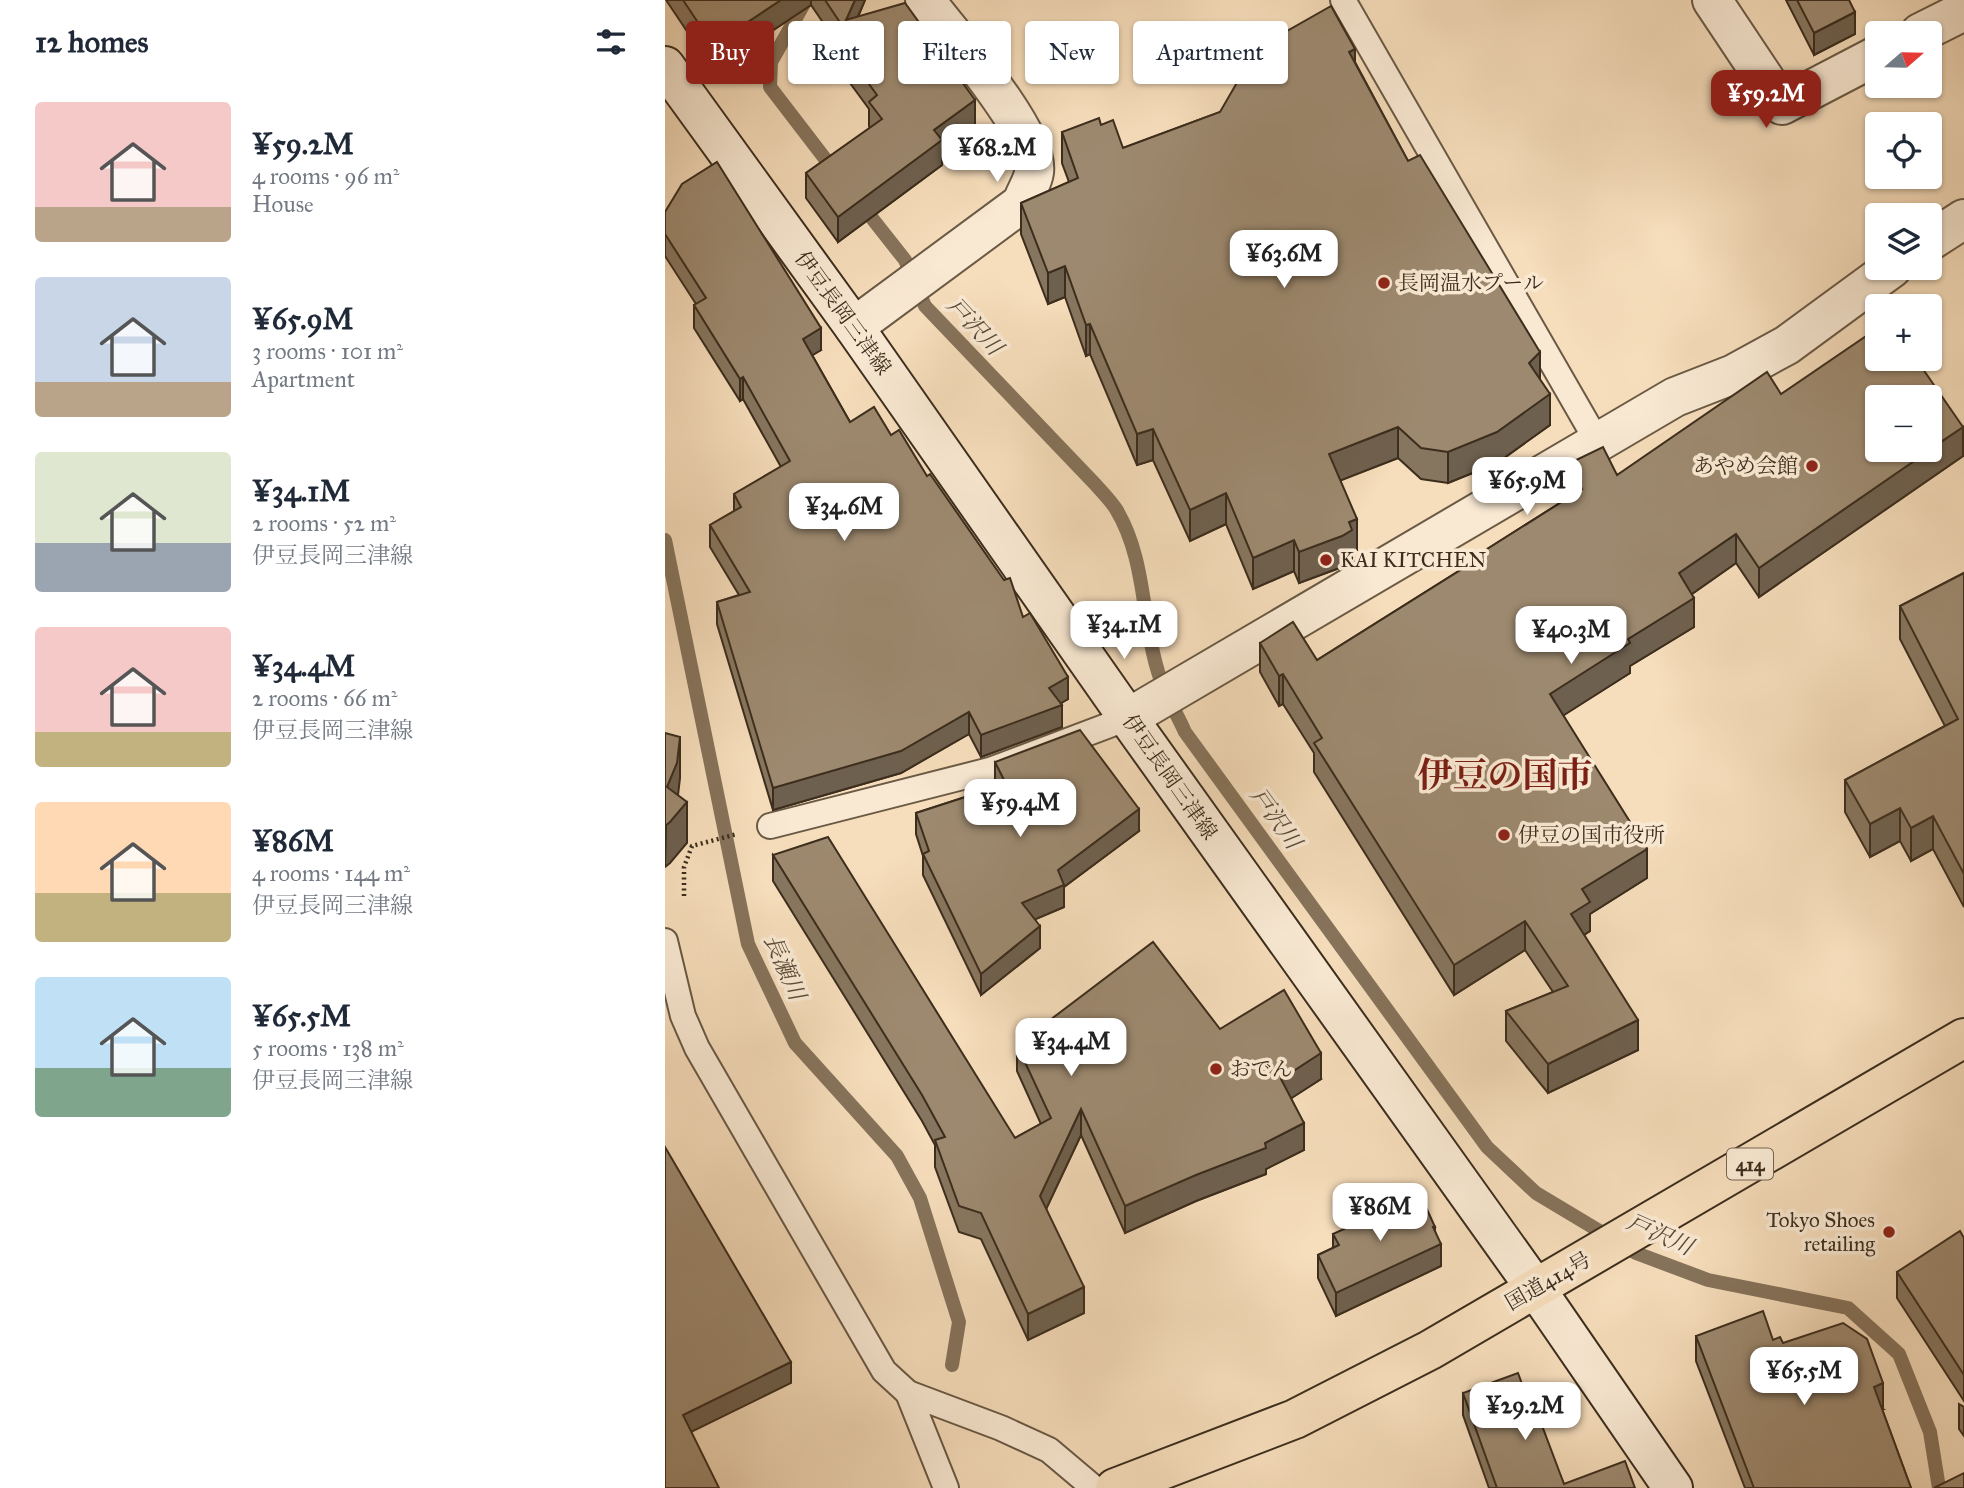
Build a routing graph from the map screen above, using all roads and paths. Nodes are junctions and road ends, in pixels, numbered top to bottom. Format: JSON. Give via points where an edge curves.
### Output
{"nodes":[{"id":1,"x":925,"y":0,"type":"edge"},
{"id":2,"x":1343,"y":0,"type":"edge"},
{"id":3,"x":1712,"y":0,"type":"edge"},
{"id":4,"x":1964,"y":10,"type":"edge"},
{"id":5,"x":1943,"y":21,"type":"edge"},
{"id":6,"x":1865,"y":62,"type":"edge"},
{"id":7,"x":665,"y":66,"type":"edge"},
{"id":8,"x":1964,"y":219,"type":"edge"},
{"id":9,"x":1942,"y":234,"type":"edge"},
{"id":10,"x":1876,"y":280,"type":"edge"},
{"id":11,"x":854,"y":327,"type":"junction"},
{"id":12,"x":1597,"y":441,"type":"junction"},
{"id":13,"x":1128,"y":718,"type":"junction"},
{"id":14,"x":770,"y":826,"type":"dead end"},
{"id":15,"x":744,"y":832,"type":"dead end"},
{"id":16,"x":684,"y":896,"type":"dead end"},
{"id":17,"x":665,"y":941,"type":"edge"},
{"id":18,"x":1964,"y":1038,"type":"edge"},
{"id":19,"x":1536,"y":1289,"type":"junction"},
{"id":20,"x":908,"y":1393,"type":"junction"},
{"id":21,"x":946,"y":1488,"type":"edge"},
{"id":22,"x":1094,"y":1488,"type":"edge"},
{"id":23,"x":1115,"y":1488,"type":"edge"},
{"id":24,"x":1673,"y":1488,"type":"edge"}],
"edges":[{"from":1,"to":11,"type":"main road","via":[[1014,116],[1030,145],[1034,172],[1022,202]]},
{"from":2,"to":12,"type":"lane"},
{"from":3,"to":6,"type":"main road","via":[[1782,105]]},
{"from":4,"to":5,"type":"main road"},
{"from":7,"to":11,"type":"main road","name":"伊豆長岡三津線"},
{"from":8,"to":9,"type":"main road"},
{"from":10,"to":12,"type":"main road","via":[[1787,345],[1734,374],[1675,397]]},
{"from":11,"to":13,"type":"main road","name":"伊豆長岡三津線"},
{"from":12,"to":13,"type":"main road"},
{"from":13,"to":14,"type":"lane","via":[[990,770]]},
{"from":13,"to":19,"type":"main road","name":"伊豆長岡三津線"},
{"from":15,"to":16,"type":"path","via":[[692,846],[684,867]]},
{"from":17,"to":20,"type":"lane","via":[[683,1016],[697,1048],[884,1371]]},
{"from":18,"to":19,"type":"highway","name":"国道414号","number":"414"},
{"from":19,"to":23,"type":"highway","name":"国道414号","number":"414","via":[[1296,1419]]},
{"from":19,"to":24,"type":"main road","name":"伊豆長岡三津線"},
{"from":20,"to":21,"type":"lane"},
{"from":20,"to":22,"type":"lane","via":[[1049,1450]]}]}
